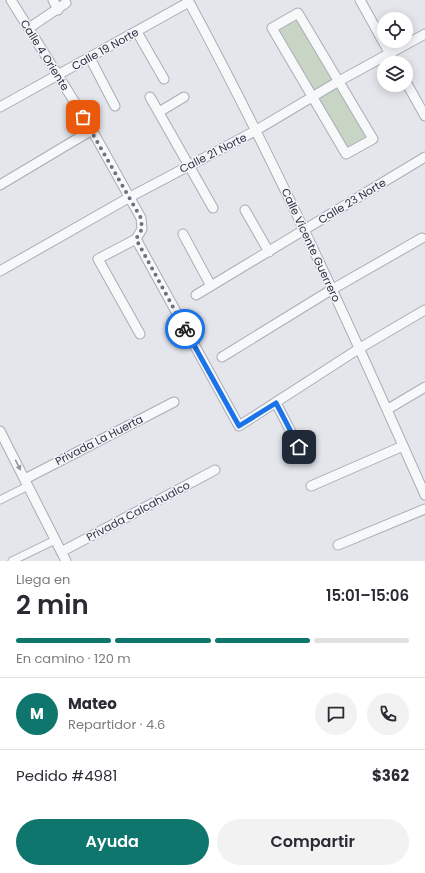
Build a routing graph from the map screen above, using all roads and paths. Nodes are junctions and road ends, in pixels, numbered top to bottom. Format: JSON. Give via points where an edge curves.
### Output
{"nodes":[{"id":1,"x":11,"y":0,"type":"edge"},
{"id":2,"x":53,"y":0,"type":"edge"},
{"id":3,"x":360,"y":0,"type":"edge"},
{"id":4,"x":189,"y":1,"type":"edge"},
{"id":5,"x":66,"y":3,"type":"dead end"},
{"id":6,"x":58,"y":10,"type":"junction"},
{"id":7,"x":29,"y":28,"type":"junction"},
{"id":8,"x":137,"y":32,"type":"junction"},
{"id":9,"x":425,"y":34,"type":"edge"},
{"id":10,"x":390,"y":54,"type":"junction"},
{"id":11,"x":90,"y":58,"type":"junction"},
{"id":12,"x":58,"y":75,"type":"junction"},
{"id":13,"x":164,"y":79,"type":"dead end"},
{"id":14,"x":339,"y":81,"type":"junction"},
{"id":15,"x":412,"y":92,"type":"edge"},
{"id":16,"x":150,"y":97,"type":"dead end"},
{"id":17,"x":184,"y":97,"type":"dead end"},
{"id":18,"x":312,"y":98,"type":"junction"},
{"id":19,"x":0,"y":106,"type":"edge"},
{"id":20,"x":115,"y":106,"type":"dead end"},
{"id":21,"x":159,"y":112,"type":"junction"},
{"id":22,"x":425,"y":116,"type":"edge"},
{"id":23,"x":92,"y":130,"type":"junction"},
{"id":24,"x":255,"y":131,"type":"junction"},
{"id":25,"x":425,"y":156,"type":"edge"},
{"id":26,"x":189,"y":165,"type":"junction"},
{"id":27,"x":0,"y":185,"type":"edge"},
{"id":28,"x":130,"y":197,"type":"junction"},
{"id":29,"x":213,"y":208,"type":"dead end"},
{"id":30,"x":245,"y":210,"type":"dead end"},
{"id":31,"x":305,"y":230,"type":"junction"},
{"id":32,"x":183,"y":234,"type":"dead end"},
{"id":33,"x":422,"y":238,"type":"dead end"},
{"id":34,"x":136,"y":239,"type":"junction"},
{"id":35,"x":269,"y":252,"type":"junction"},
{"id":36,"x":0,"y":271,"type":"edge"},
{"id":37,"x":211,"y":286,"type":"junction"},
{"id":38,"x":331,"y":290,"type":"junction"},
{"id":39,"x":196,"y":295,"type":"dead end"},
{"id":40,"x":425,"y":310,"type":"edge"},
{"id":41,"x":140,"y":334,"type":"dead end"},
{"id":42,"x":360,"y":348,"type":"junction"},
{"id":43,"x":222,"y":357,"type":"dead end"},
{"id":44,"x":425,"y":387,"type":"edge"},
{"id":45,"x":174,"y":402,"type":"dead end"},
{"id":46,"x":276,"y":403,"type":"junction"},
{"id":47,"x":388,"y":409,"type":"junction"},
{"id":48,"x":0,"y":432,"type":"edge"},
{"id":49,"x":403,"y":446,"type":"junction"},
{"id":50,"x":299,"y":447,"type":"dead end"},
{"id":51,"x":215,"y":470,"type":"dead end"},
{"id":52,"x":26,"y":483,"type":"junction"},
{"id":53,"x":311,"y":486,"type":"dead end"},
{"id":54,"x":425,"y":495,"type":"edge"},
{"id":55,"x":0,"y":500,"type":"edge"},
{"id":56,"x":425,"y":509,"type":"edge"},
{"id":57,"x":55,"y":540,"type":"junction"},
{"id":58,"x":338,"y":545,"type":"dead end"},
{"id":59,"x":61,"y":552,"type":"junction"},
{"id":60,"x":12,"y":561,"type":"edge"},
{"id":61,"x":66,"y":561,"type":"edge"}],
"edges":[{"from":1,"to":7,"type":"street","name":"Calle 4 Oriente"},
{"from":2,"to":6,"type":"street"},
{"from":3,"to":10,"type":"street"},
{"from":4,"to":8,"type":"street","name":"Calle 19 Norte"},
{"from":4,"to":24,"type":"street","name":"Calle Vicente Guerrero"},
{"from":5,"to":6,"type":"street"},
{"from":6,"to":7,"type":"street"},
{"from":7,"to":12,"type":"street","name":"Calle 4 Oriente"},
{"from":8,"to":11,"type":"street","name":"Calle 19 Norte"},
{"from":8,"to":13,"type":"street"},
{"from":9,"to":10,"type":"street","name":"Calle 21 Norte"},
{"from":10,"to":14,"type":"street","name":"Calle 21 Norte"},
{"from":11,"to":12,"type":"street","name":"Calle 19 Norte"},
{"from":11,"to":20,"type":"street"},
{"from":12,"to":19,"type":"street","name":"Calle 19 Norte"},
{"from":12,"to":23,"type":"street","name":"Calle 4 Oriente"},
{"from":14,"to":18,"type":"street","name":"Calle 21 Norte"},
{"from":14,"to":18,"type":"street","via":[[372,139],[346,154]]},
{"from":14,"to":18,"type":"street","via":[[298,13],[272,28]]},
{"from":15,"to":22,"type":"street"},
{"from":16,"to":21,"type":"street"},
{"from":17,"to":21,"type":"street"},
{"from":18,"to":24,"type":"street","name":"Calle 21 Norte"},
{"from":21,"to":26,"type":"street"},
{"from":23,"to":27,"type":"street"},
{"from":23,"to":28,"type":"street","name":"Calle 4 Oriente"},
{"from":24,"to":26,"type":"street","name":"Calle 21 Norte"},
{"from":24,"to":31,"type":"street","name":"Calle Vicente Guerrero"},
{"from":25,"to":31,"type":"street","name":"Calle 23 Norte"},
{"from":26,"to":28,"type":"street","name":"Calle 21 Norte"},
{"from":26,"to":29,"type":"street"},
{"from":28,"to":34,"type":"street","name":"Calle 4 Oriente","via":[[141,218],[142,229]]},
{"from":28,"to":36,"type":"street","name":"Calle 21 Norte"},
{"from":30,"to":35,"type":"street"},
{"from":31,"to":35,"type":"street","name":"Calle 23 Norte"},
{"from":31,"to":38,"type":"street","name":"Calle Vicente Guerrero"},
{"from":32,"to":37,"type":"street"},
{"from":33,"to":38,"type":"street"},
{"from":34,"to":41,"type":"street","via":[[98,258]]},
{"from":34,"to":46,"type":"street","via":[[239,426]]},
{"from":35,"to":37,"type":"street","name":"Calle 23 Norte"},
{"from":37,"to":39,"type":"street","name":"Calle 23 Norte"},
{"from":38,"to":42,"type":"street","name":"Calle Vicente Guerrero"},
{"from":38,"to":43,"type":"street"},
{"from":40,"to":42,"type":"street"},
{"from":42,"to":46,"type":"street"},
{"from":42,"to":47,"type":"street","name":"Calle Vicente Guerrero"},
{"from":44,"to":47,"type":"street"},
{"from":45,"to":52,"type":"street","name":"Privada La Huerta"},
{"from":46,"to":50,"type":"street"},
{"from":47,"to":49,"type":"street","name":"Calle Vicente Guerrero"},
{"from":48,"to":52,"type":"street","one_way":true},
{"from":49,"to":53,"type":"street"},
{"from":49,"to":54,"type":"street","name":"Calle Vicente Guerrero"},
{"from":51,"to":59,"type":"street","name":"Privada Calcahualco"},
{"from":52,"to":55,"type":"street"},
{"from":52,"to":57,"type":"street"},
{"from":56,"to":58,"type":"street"},
{"from":57,"to":59,"type":"street"},
{"from":57,"to":60,"type":"street"},
{"from":59,"to":61,"type":"street"}]}
